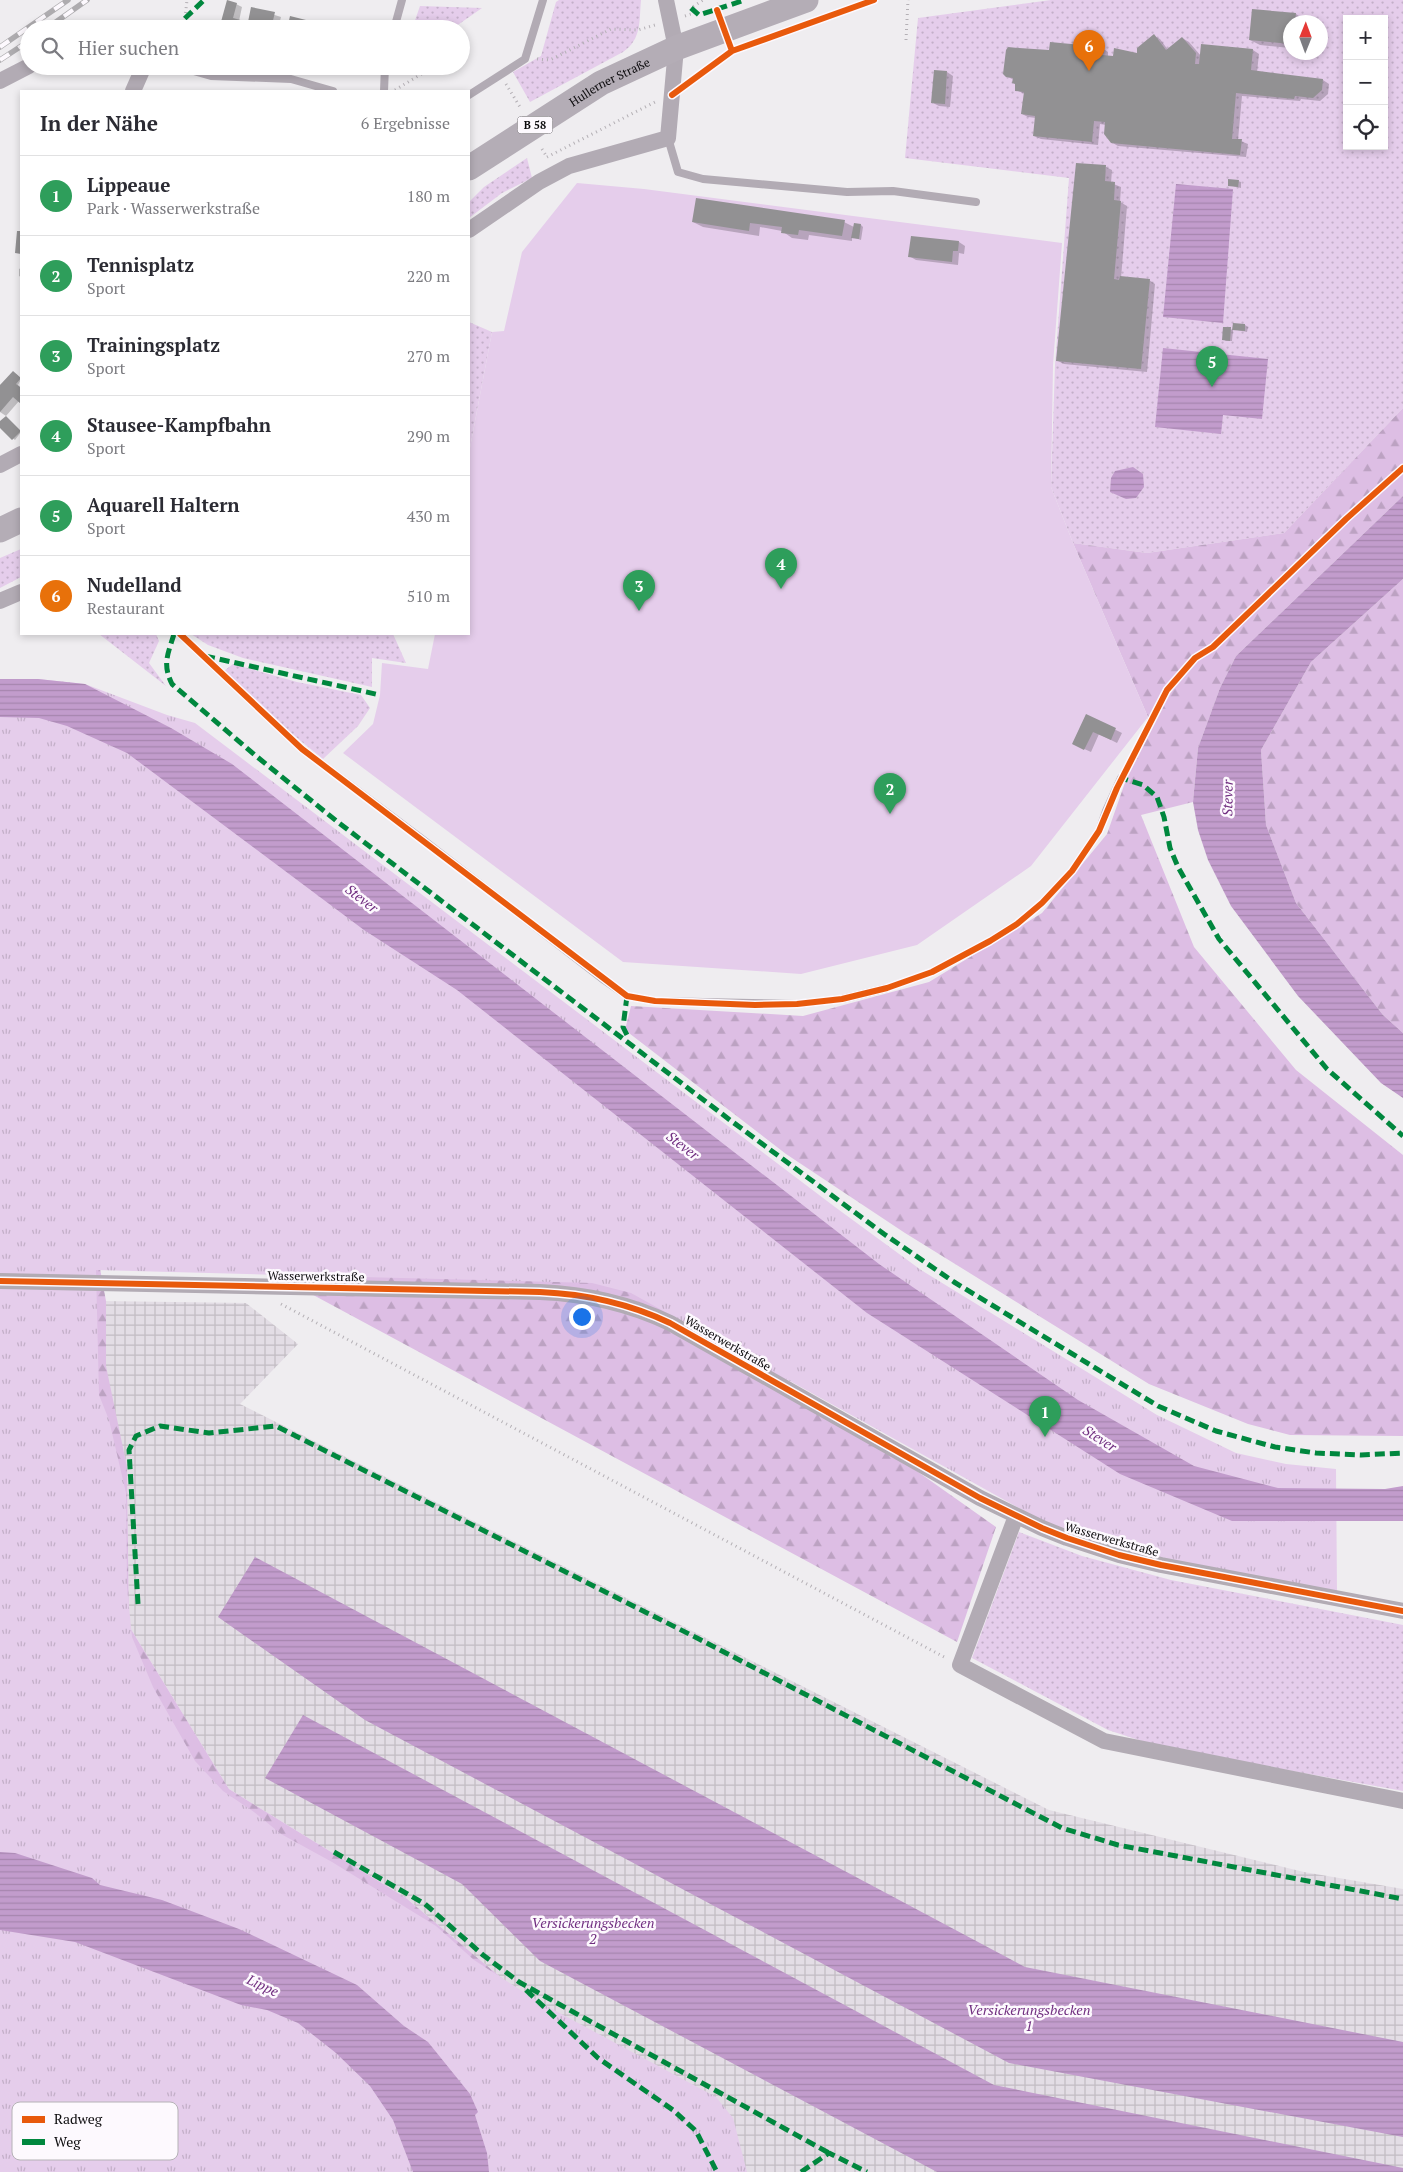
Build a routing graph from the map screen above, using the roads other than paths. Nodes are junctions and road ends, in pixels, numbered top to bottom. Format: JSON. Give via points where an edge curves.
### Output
{"nodes":[{"id":1,"x":402,"y":0,"type":"edge"},
{"id":2,"x":543,"y":0,"type":"edge"},
{"id":3,"x":666,"y":0,"type":"edge"},
{"id":4,"x":806,"y":0,"type":"edge"},
{"id":5,"x":396,"y":20,"type":"edge"},
{"id":6,"x":676,"y":48,"type":"junction"},
{"id":7,"x":20,"y":71,"type":"edge"},
{"id":8,"x":140,"y":75,"type":"edge"},
{"id":9,"x":208,"y":75,"type":"edge"},
{"id":10,"x":384,"y":75,"type":"edge"},
{"id":11,"x":0,"y":81,"type":"edge"},
{"id":12,"x":133,"y":90,"type":"edge"},
{"id":13,"x":330,"y":90,"type":"edge"},
{"id":14,"x":384,"y":90,"type":"edge"},
{"id":15,"x":470,"y":94,"type":"edge"},
{"id":16,"x":668,"y":138,"type":"junction"},
{"id":17,"x":470,"y":167,"type":"edge"},
{"id":18,"x":976,"y":202,"type":"dead end"},
{"id":19,"x":470,"y":229,"type":"edge"},
{"id":20,"x":20,"y":455,"type":"edge"},
{"id":21,"x":0,"y":465,"type":"edge"},
{"id":22,"x":20,"y":520,"type":"edge"},
{"id":23,"x":0,"y":530,"type":"edge"},
{"id":24,"x":20,"y":592,"type":"edge"},
{"id":25,"x":0,"y":601,"type":"edge"},
{"id":26,"x":181,"y":635,"type":"edge"},
{"id":27,"x":1121,"y":778,"type":"dead end"},
{"id":28,"x":0,"y":1281,"type":"edge"},
{"id":29,"x":1016,"y":1516,"type":"junction"},
{"id":30,"x":1403,"y":1611,"type":"edge"},
{"id":31,"x":1403,"y":1801,"type":"edge"}],
"edges":[{"from":1,"to":5,"type":"lane"},
{"from":2,"to":15,"type":"lane","via":[[525,59]]},
{"from":3,"to":6,"type":"street"},
{"from":4,"to":6,"type":"main road","name":"Hullerner Straße","number":"B 58"},
{"from":6,"to":16,"type":"street"},
{"from":6,"to":17,"type":"main road","name":"Hullerner Straße","number":"B 58","via":[[601,83]]},
{"from":7,"to":11,"type":"street"},
{"from":8,"to":12,"type":"street"},
{"from":9,"to":13,"type":"lane","via":[[291,78]]},
{"from":10,"to":14,"type":"lane"},
{"from":16,"to":18,"type":"lane","via":[[678,172],[703,179],[847,192],[893,191]]},
{"from":16,"to":19,"type":"street","via":[[569,166],[539,182]]},
{"from":20,"to":21,"type":"street"},
{"from":22,"to":23,"type":"main road"},
{"from":24,"to":25,"type":"street"},
{"from":26,"to":27,"type":"lane","via":[[302,749],[604,980],[627,996],[655,1001],[797,1004],[842,999],[932,972],[990,941],[1042,903],[1072,870],[1099,831]]},
{"from":28,"to":29,"type":"street","name":"Wasserwerkstraße","via":[[560,1293],[603,1298],[670,1323]]},
{"from":29,"to":30,"type":"street","name":"Wasserwerkstraße","via":[[1067,1538],[1119,1555]]},
{"from":29,"to":31,"type":"street","via":[[960,1665],[1104,1741]]}]}
